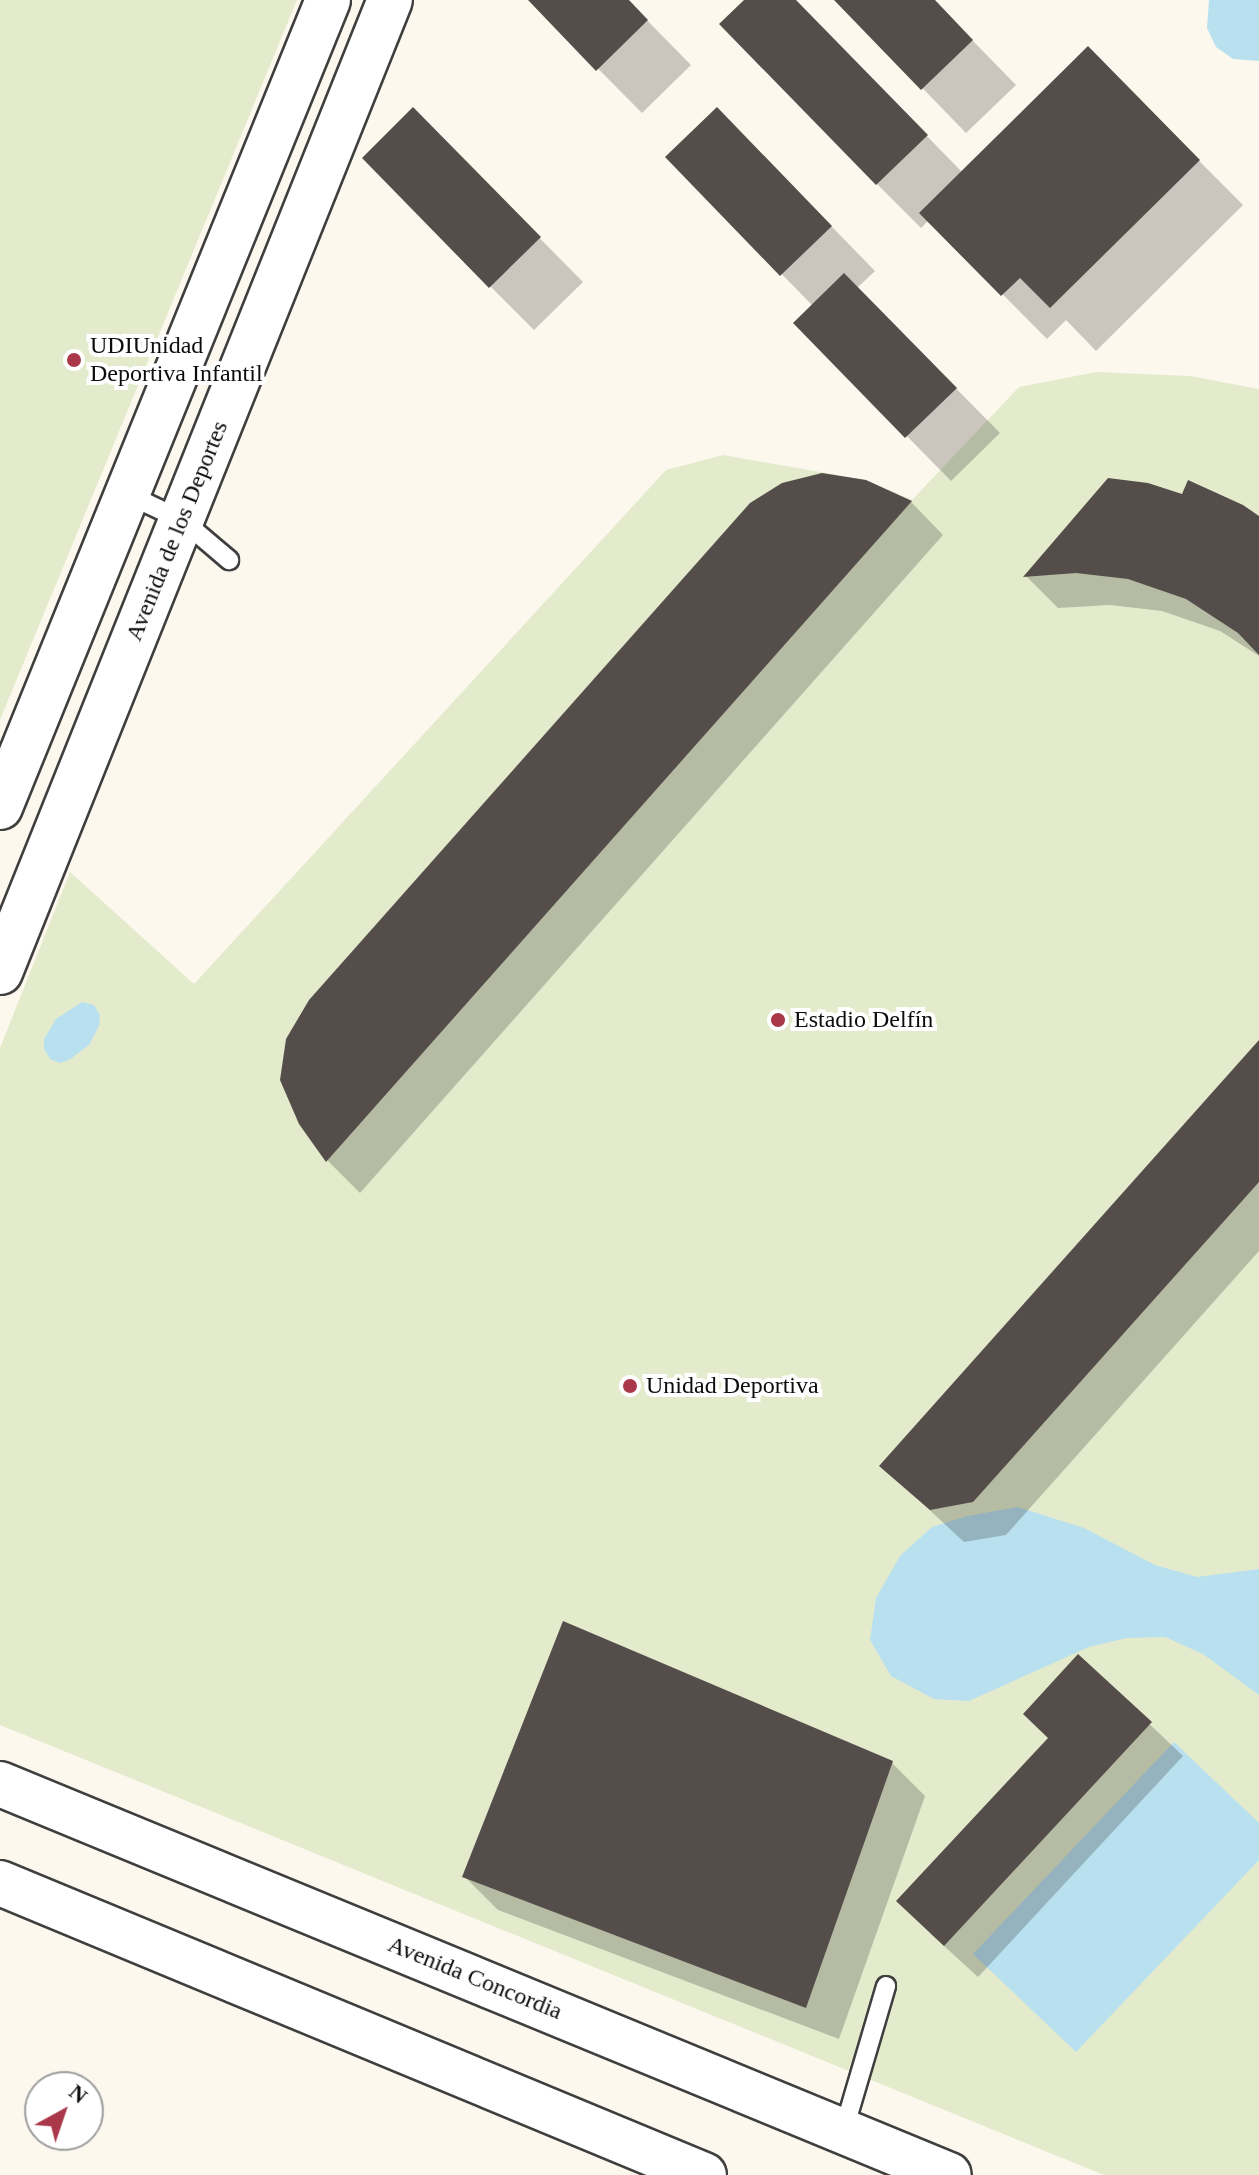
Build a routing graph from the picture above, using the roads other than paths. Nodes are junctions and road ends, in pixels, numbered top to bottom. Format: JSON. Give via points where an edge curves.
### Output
{"nodes":[{"id":1,"x":328,"y":0,"type":"edge"},
{"id":2,"x":390,"y":0,"type":"edge"},
{"id":3,"x":127,"y":494,"type":"junction"},
{"id":4,"x":182,"y":520,"type":"junction"},
{"id":5,"x":229,"y":560,"type":"dead end"},
{"id":6,"x":0,"y":807,"type":"edge"},
{"id":7,"x":0,"y":972,"type":"edge"},
{"id":8,"x":0,"y":1784,"type":"edge"},
{"id":9,"x":0,"y":1883,"type":"edge"},
{"id":10,"x":886,"y":1986,"type":"dead end"},
{"id":11,"x":844,"y":2129,"type":"junction"},
{"id":12,"x":704,"y":2175,"type":"edge"},
{"id":13,"x":949,"y":2175,"type":"edge"}],
"edges":[{"from":1,"to":3,"type":"street"},
{"from":2,"to":4,"type":"street","name":"Avenida de los Deportes"},
{"from":3,"to":4,"type":"lane"},
{"from":3,"to":6,"type":"street"},
{"from":4,"to":5,"type":"lane"},
{"from":4,"to":7,"type":"street","name":"Avenida de los Deportes"},
{"from":8,"to":11,"type":"street","name":"Avenida Concordia"},
{"from":9,"to":12,"type":"street"},
{"from":10,"to":11,"type":"lane"},
{"from":11,"to":13,"type":"street","name":"Avenida Concordia"}]}
